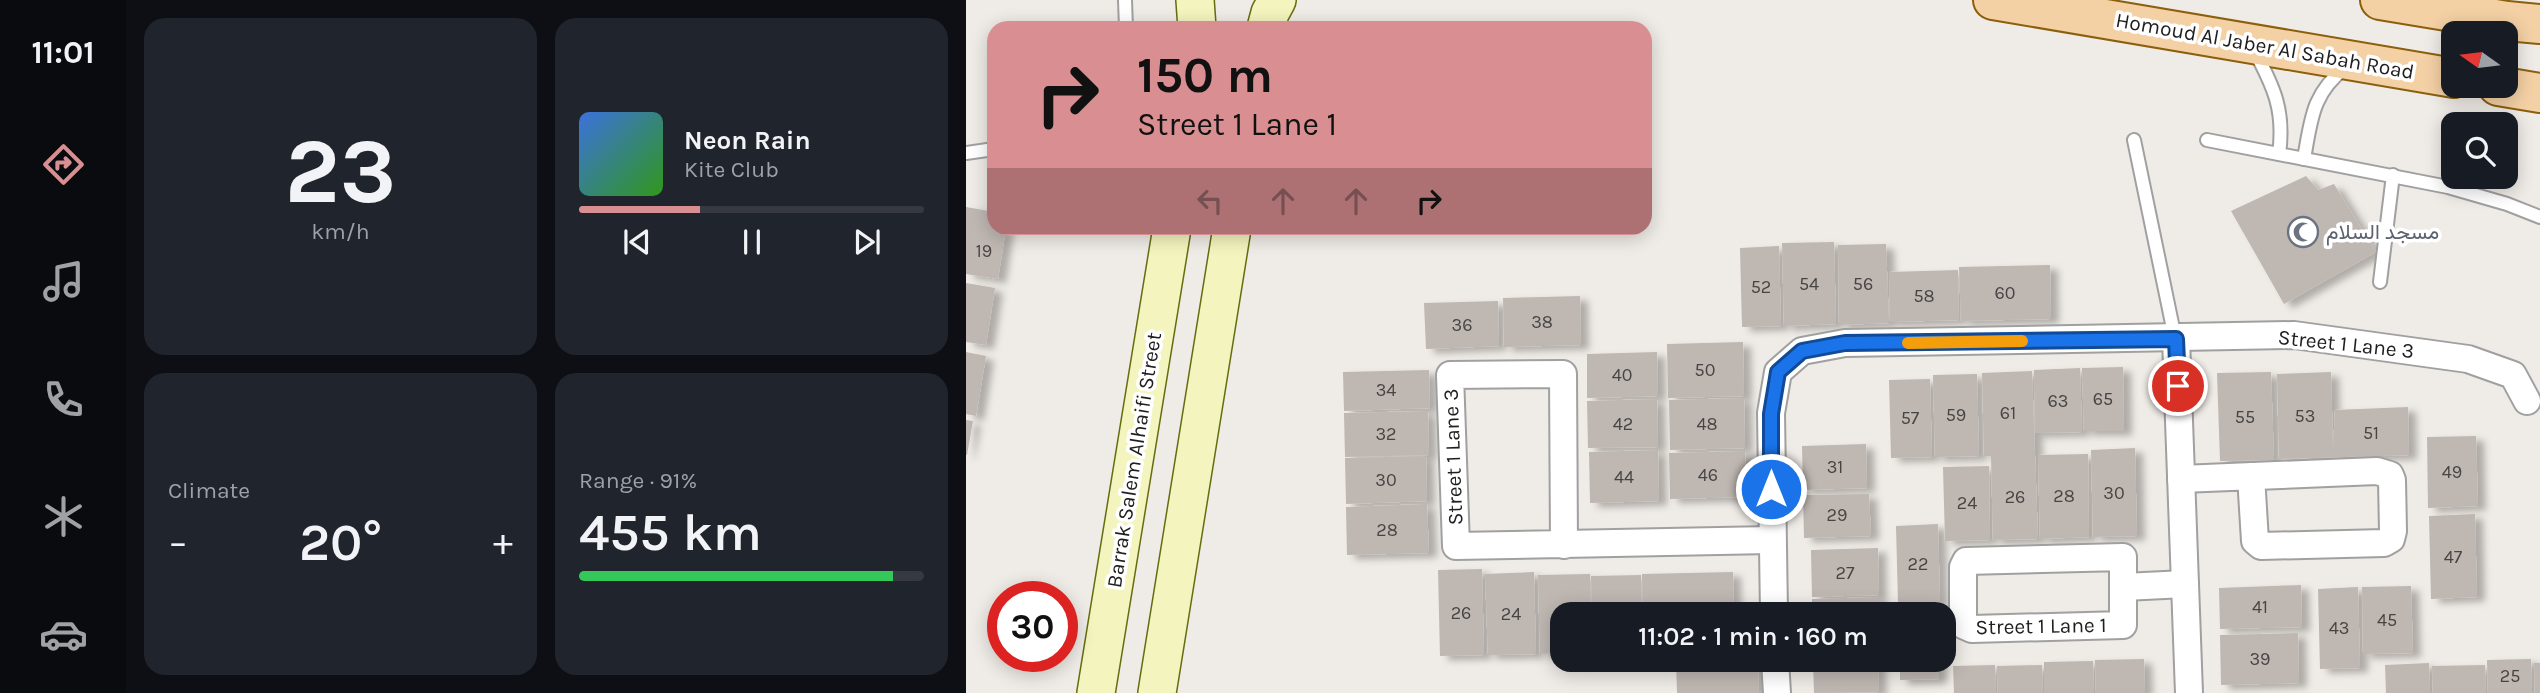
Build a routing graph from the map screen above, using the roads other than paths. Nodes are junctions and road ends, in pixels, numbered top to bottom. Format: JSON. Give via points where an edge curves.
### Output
{"nodes":[{"id":1,"x":1125,"y":0,"type":"edge"},
{"id":2,"x":1195,"y":0,"type":"edge"},
{"id":3,"x":1277,"y":0,"type":"edge"},
{"id":4,"x":1993,"y":0,"type":"edge"},
{"id":5,"x":2380,"y":0,"type":"edge"},
{"id":6,"x":2432,"y":5,"type":"edge"},
{"id":7,"x":2517,"y":19,"type":"edge"},
{"id":8,"x":1126,"y":21,"type":"edge"},
{"id":9,"x":1196,"y":21,"type":"edge"},
{"id":10,"x":1268,"y":21,"type":"edge"},
{"id":11,"x":2250,"y":43,"type":"junction"},
{"id":12,"x":2354,"y":61,"type":"junction"},
{"id":13,"x":2441,"y":76,"type":"edge"},
{"id":14,"x":2518,"y":89,"type":"edge"},
{"id":15,"x":2540,"y":93,"type":"edge"},
{"id":16,"x":2134,"y":140,"type":"dead end"},
{"id":17,"x":2207,"y":141,"type":"dead end"},
{"id":18,"x":987,"y":150,"type":"edge"},
{"id":19,"x":966,"y":153,"type":"edge"},
{"id":20,"x":2279,"y":154,"type":"junction"},
{"id":21,"x":2304,"y":159,"type":"junction"},
{"id":22,"x":2393,"y":175,"type":"junction"},
{"id":23,"x":2540,"y":217,"type":"edge"},
{"id":24,"x":1171,"y":235,"type":"edge"},
{"id":25,"x":1231,"y":235,"type":"edge"},
{"id":26,"x":2379,"y":282,"type":"dead end"},
{"id":27,"x":1157,"y":316,"type":"junction"},
{"id":28,"x":1215,"y":336,"type":"junction"},
{"id":29,"x":2176,"y":339,"type":"junction"},
{"id":30,"x":2527,"y":401,"type":"dead end"},
{"id":31,"x":2251,"y":476,"type":"junction"},
{"id":32,"x":2181,"y":479,"type":"junction"},
{"id":33,"x":1771,"y":540,"type":"junction"},
{"id":34,"x":1564,"y":545,"type":"junction"},
{"id":35,"x":2185,"y":584,"type":"junction"},
{"id":36,"x":2124,"y":587,"type":"junction"},
{"id":37,"x":1774,"y":602,"type":"edge"},
{"id":38,"x":1776,"y":672,"type":"edge"},
{"id":39,"x":1096,"y":693,"type":"edge"},
{"id":40,"x":1157,"y":693,"type":"edge"},
{"id":41,"x":1777,"y":693,"type":"edge"},
{"id":42,"x":2189,"y":693,"type":"edge"}],
"edges":[{"from":1,"to":8,"type":"lane"},
{"from":2,"to":9,"type":"main road"},
{"from":3,"to":10,"type":"main road"},
{"from":4,"to":11,"type":"main road","name":"Homoud Al Jaber Al Sabah Road"},
{"from":5,"to":6,"type":"main road"},
{"from":6,"to":7,"type":"main road"},
{"from":11,"to":12,"type":"main road","name":"Homoud Al Jaber Al Sabah Road"},
{"from":11,"to":20,"type":"lane","via":[[2278,104]]},
{"from":12,"to":13,"type":"main road","name":"Homoud Al Jaber Al Sabah Road"},
{"from":12,"to":21,"type":"lane","via":[[2317,101]]},
{"from":14,"to":15,"type":"main road"},
{"from":16,"to":29,"type":"lane"},
{"from":17,"to":20,"type":"lane"},
{"from":18,"to":19,"type":"lane"},
{"from":20,"to":21,"type":"lane"},
{"from":21,"to":22,"type":"lane"},
{"from":22,"to":23,"type":"lane","via":[[2478,195]]},
{"from":22,"to":26,"type":"lane"},
{"from":24,"to":27,"type":"main road","name":"Barrak Salem Alhaifi Street"},
{"from":25,"to":28,"type":"main road"},
{"from":27,"to":28,"type":"main road","via":[[1199,317]]},
{"from":27,"to":39,"type":"main road","name":"Barrak Salem Alhaifi Street"},
{"from":28,"to":40,"type":"main road"},
{"from":29,"to":30,"type":"street","name":"Street 1 Lane 3","via":[[2294,335],[2468,359],[2513,375]]},
{"from":29,"to":32,"type":"street"},
{"from":29,"to":33,"type":"street","name":"Street 1 Lane 3","via":[[1845,343],[1802,351],[1778,372],[1771,414]]},
{"from":31,"to":31,"type":"street","via":[[2384,471],[2392,480],[2391,539],[2384,543],[2261,546],[2255,541]]},
{"from":31,"to":32,"type":"street"},
{"from":32,"to":35,"type":"street"},
{"from":33,"to":34,"type":"street","name":"Street 1 Lane 3"},
{"from":33,"to":37,"type":"street","name":"Street 1 Lane 3"},
{"from":34,"to":34,"type":"street","name":"Street 1 Lane 3","via":[[1456,546],[1450,375],[1563,374]]},
{"from":35,"to":36,"type":"street","name":"Street 1 Lane 1"},
{"from":35,"to":42,"type":"street"},
{"from":36,"to":36,"type":"street","name":"Street 1 Lane 1","via":[[2123,625],[1972,629],[1963,625],[1962,567],[1969,560],[2121,557]]},
{"from":38,"to":41,"type":"street"}]}
